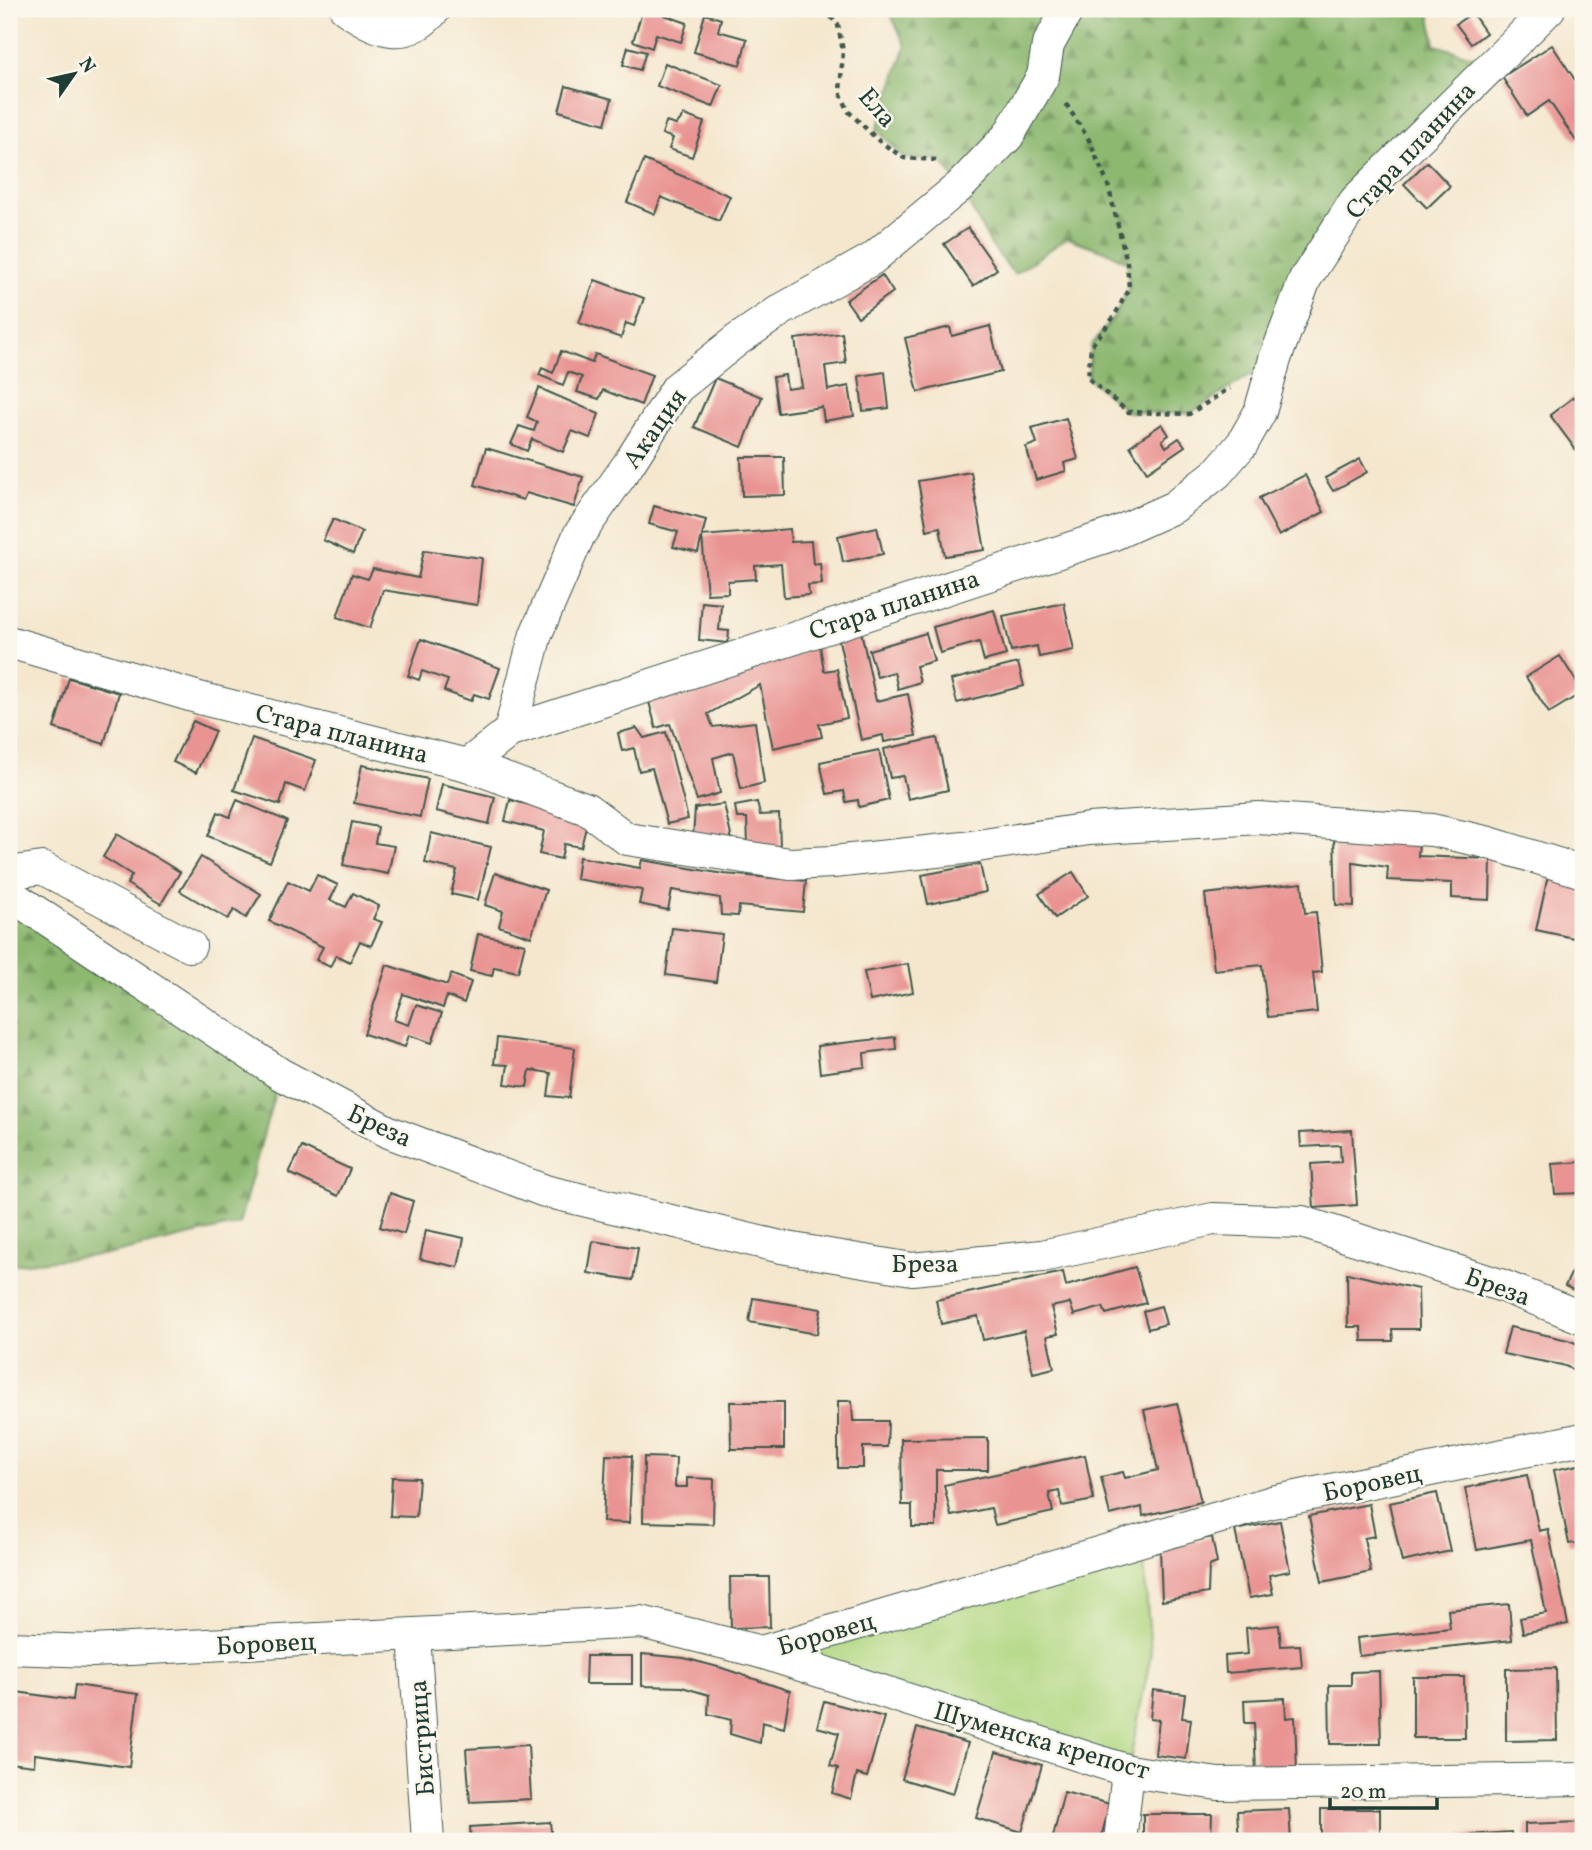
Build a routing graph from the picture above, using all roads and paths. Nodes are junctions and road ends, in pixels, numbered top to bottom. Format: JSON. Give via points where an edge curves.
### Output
{"nodes":[{"id":1,"x":346,"y":9,"type":"edge"},
{"id":2,"x":435,"y":9,"type":"edge"},
{"id":3,"x":824,"y":9,"type":"edge"},
{"id":4,"x":1068,"y":9,"type":"edge"},
{"id":5,"x":1549,"y":9,"type":"edge"},
{"id":6,"x":1043,"y":76,"type":"junction"},
{"id":7,"x":955,"y":190,"type":"junction"},
{"id":8,"x":1275,"y":359,"type":"junction"},
{"id":9,"x":9,"y":642,"type":"edge"},
{"id":10,"x":510,"y":732,"type":"junction"},
{"id":11,"x":467,"y":765,"type":"junction"},
{"id":12,"x":1583,"y":872,"type":"edge"},
{"id":13,"x":9,"y":873,"type":"edge"},
{"id":14,"x":9,"y":894,"type":"edge"},
{"id":15,"x":190,"y":946,"type":"dead end"},
{"id":16,"x":1583,"y":1318,"type":"edge"},
{"id":17,"x":1583,"y":1439,"type":"edge"},
{"id":18,"x":414,"y":1634,"type":"junction"},
{"id":19,"x":9,"y":1647,"type":"edge"},
{"id":20,"x":761,"y":1652,"type":"junction"},
{"id":21,"x":1128,"y":1771,"type":"junction"},
{"id":22,"x":1583,"y":1779,"type":"edge"},
{"id":23,"x":428,"y":1841,"type":"edge"},
{"id":24,"x":1120,"y":1841,"type":"edge"}],
"edges":[{"from":1,"to":2,"type":"street","via":[[384,30],[422,24]]},
{"from":3,"to":7,"type":"path","name":"Ела","via":[[838,25],[843,51],[840,92],[849,112],[904,158],[941,160]]},
{"from":4,"to":6,"type":"street","name":"Акация","via":[[1048,45]]},
{"from":5,"to":8,"type":"street","name":"Стара планина","via":[[1356,200],[1305,279]]},
{"from":6,"to":7,"type":"street","name":"Акация","via":[[1009,136]]},
{"from":6,"to":8,"type":"path","via":[[1089,140],[1108,185],[1127,262],[1129,288],[1091,346],[1088,378],[1128,412],[1189,414]]},
{"from":7,"to":10,"type":"street","name":"Акация","via":[[872,259],[781,310],[677,388],[579,535],[536,634]]},
{"from":8,"to":10,"type":"street","name":"Стара планина","via":[[1260,412],[1242,444],[1217,472],[1174,507],[1114,534]]},
{"from":9,"to":11,"type":"street","name":"Стара планина","via":[[203,699]]},
{"from":10,"to":11,"type":"street","name":"Стара планина"},
{"from":11,"to":12,"type":"street","via":[[587,809],[627,839],[790,864],[964,848],[1089,829],[1258,818],[1432,830]]},
{"from":13,"to":15,"type":"street","via":[[42,868]]},
{"from":14,"to":16,"type":"street","name":"Бреза","via":[[280,1074],[389,1132],[545,1191],[781,1247],[912,1269],[1042,1256],[1213,1219],[1302,1222],[1503,1286]]},
{"from":17,"to":20,"type":"street","name":"Боровец","via":[[1272,1502]]},
{"from":18,"to":19,"type":"street","name":"Боровец","via":[[92,1651]]},
{"from":18,"to":20,"type":"street","name":"Боровец","via":[[641,1622]]},
{"from":18,"to":23,"type":"street","name":"Бистрица"},
{"from":20,"to":21,"type":"street","name":"Шуменска крепост"},
{"from":21,"to":22,"type":"street","name":"Шуменска крепост","via":[[1218,1784]]},
{"from":21,"to":24,"type":"street"}]}
